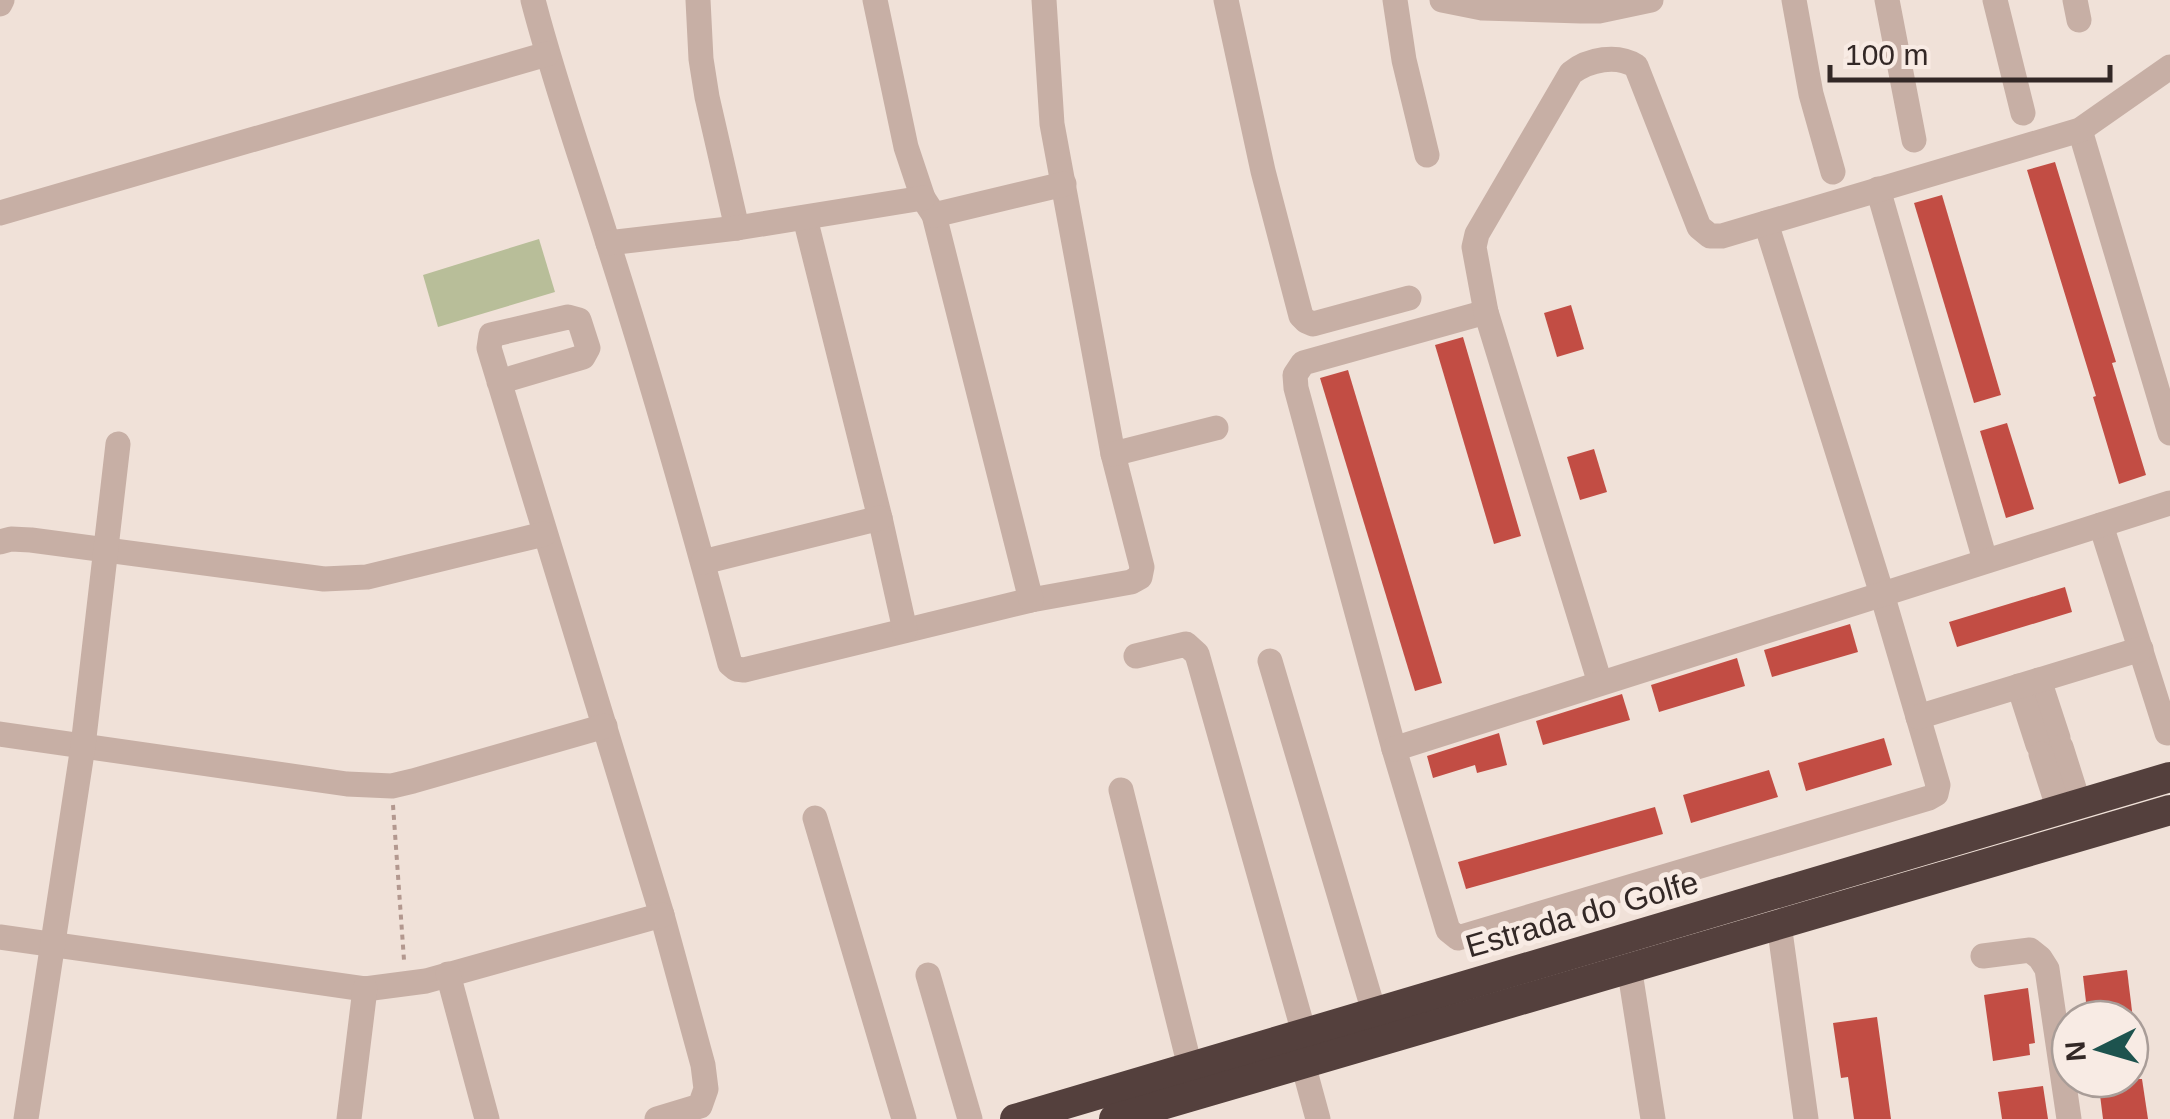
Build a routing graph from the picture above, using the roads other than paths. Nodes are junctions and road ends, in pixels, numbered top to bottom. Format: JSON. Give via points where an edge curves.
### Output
{"nodes":[{"id":1,"x":533,"y":0,"type":"edge"},
{"id":2,"x":698,"y":0,"type":"edge"},
{"id":3,"x":875,"y":0,"type":"edge"},
{"id":4,"x":1044,"y":0,"type":"edge"},
{"id":5,"x":1226,"y":0,"type":"edge"},
{"id":6,"x":1395,"y":0,"type":"edge"},
{"id":7,"x":1442,"y":0,"type":"edge"},
{"id":8,"x":1651,"y":0,"type":"edge"},
{"id":9,"x":1794,"y":0,"type":"edge"},
{"id":10,"x":1887,"y":0,"type":"edge"},
{"id":11,"x":1995,"y":0,"type":"edge"},
{"id":12,"x":1499,"y":4,"type":"edge"},
{"id":13,"x":547,"y":54,"type":"junction"},
{"id":14,"x":2170,"y":67,"type":"edge"},
{"id":15,"x":2023,"y":113,"type":"dead end"},
{"id":16,"x":2080,"y":130,"type":"junction"},
{"id":17,"x":1914,"y":140,"type":"dead end"},
{"id":18,"x":1428,"y":155,"type":"dead end"},
{"id":19,"x":1832,"y":172,"type":"dead end"},
{"id":20,"x":1064,"y":184,"type":"junction"},
{"id":21,"x":1878,"y":188,"type":"junction"},
{"id":22,"x":929,"y":207,"type":"junction"},
{"id":23,"x":0,"y":213,"type":"edge"},
{"id":24,"x":805,"y":218,"type":"junction"},
{"id":25,"x":1766,"y":224,"type":"junction"},
{"id":26,"x":736,"y":228,"type":"junction"},
{"id":27,"x":608,"y":244,"type":"junction"},
{"id":28,"x":1409,"y":298,"type":"dead end"},
{"id":29,"x":1486,"y":312,"type":"junction"},
{"id":30,"x":499,"y":382,"type":"dead end"},
{"id":31,"x":1216,"y":428,"type":"dead end"},
{"id":32,"x":2170,"y":433,"type":"edge"},
{"id":33,"x":118,"y":444,"type":"dead end"},
{"id":34,"x":1114,"y":454,"type":"junction"},
{"id":35,"x":2170,"y":503,"type":"edge"},
{"id":36,"x":880,"y":518,"type":"junction"},
{"id":37,"x":2101,"y":525,"type":"junction"},
{"id":38,"x":544,"y":534,"type":"junction"},
{"id":39,"x":0,"y":542,"type":"edge"},
{"id":40,"x":106,"y":550,"type":"junction"},
{"id":41,"x":1986,"y":560,"type":"junction"},
{"id":42,"x":703,"y":562,"type":"junction"},
{"id":43,"x":1882,"y":594,"type":"junction"},
{"id":44,"x":1032,"y":600,"type":"junction"},
{"id":45,"x":904,"y":630,"type":"junction"},
{"id":46,"x":2141,"y":649,"type":"junction"},
{"id":47,"x":1136,"y":656,"type":"dead end"},
{"id":48,"x":1270,"y":661,"type":"dead end"},
{"id":49,"x":2029,"y":683,"type":"junction"},
{"id":50,"x":1600,"y":684,"type":"junction"},
{"id":51,"x":1918,"y":717,"type":"junction"},
{"id":52,"x":605,"y":726,"type":"junction"},
{"id":53,"x":2170,"y":732,"type":"edge"},
{"id":54,"x":0,"y":734,"type":"edge"},
{"id":55,"x":83,"y":746,"type":"junction"},
{"id":56,"x":1394,"y":749,"type":"junction"},
{"id":57,"x":2170,"y":777,"type":"edge"},
{"id":58,"x":1121,"y":790,"type":"dead end"},
{"id":59,"x":2069,"y":807,"type":"junction"},
{"id":60,"x":2170,"y":810,"type":"edge"},
{"id":61,"x":815,"y":818,"type":"dead end"},
{"id":62,"x":662,"y":915,"type":"junction"},
{"id":63,"x":1778,"y":924,"type":"junction"},
{"id":64,"x":0,"y":937,"type":"edge"},
{"id":65,"x":54,"y":944,"type":"junction"},
{"id":66,"x":1983,"y":956,"type":"dead end"},
{"id":67,"x":1630,"y":966,"type":"junction"},
{"id":68,"x":448,"y":974,"type":"junction"},
{"id":69,"x":928,"y":975,"type":"dead end"},
{"id":70,"x":365,"y":989,"type":"junction"},
{"id":71,"x":1374,"y":1012,"type":"junction"},
{"id":72,"x":1303,"y":1049,"type":"junction"},
{"id":73,"x":1190,"y":1067,"type":"junction"},
{"id":74,"x":1180,"y":1110,"type":"edge"},
{"id":75,"x":26,"y":1119,"type":"edge"},
{"id":76,"x":349,"y":1119,"type":"edge"},
{"id":77,"x":486,"y":1119,"type":"edge"},
{"id":78,"x":657,"y":1119,"type":"edge"},
{"id":79,"x":904,"y":1119,"type":"edge"},
{"id":80,"x":970,"y":1119,"type":"edge"},
{"id":81,"x":1015,"y":1119,"type":"edge"},
{"id":82,"x":1114,"y":1119,"type":"edge"},
{"id":83,"x":1318,"y":1119,"type":"edge"},
{"id":84,"x":1653,"y":1119,"type":"edge"},
{"id":85,"x":1806,"y":1119,"type":"edge"},
{"id":86,"x":2069,"y":1119,"type":"edge"}],
"edges":[{"from":1,"to":13,"type":"street"},
{"from":2,"to":26,"type":"street","via":[[707,97]]},
{"from":3,"to":22,"type":"street","via":[[906,147]]},
{"from":4,"to":20,"type":"street","via":[[1052,124]]},
{"from":5,"to":28,"type":"street","via":[[1301,316],[1313,324]]},
{"from":6,"to":18,"type":"street"},
{"from":7,"to":12,"type":"street","via":[[1482,8]]},
{"from":8,"to":12,"type":"street","via":[[1599,11]]},
{"from":9,"to":19,"type":"street"},
{"from":10,"to":17,"type":"street"},
{"from":11,"to":15,"type":"street"},
{"from":13,"to":23,"type":"street"},
{"from":13,"to":27,"type":"street"},
{"from":14,"to":16,"type":"street"},
{"from":16,"to":21,"type":"street"},
{"from":16,"to":32,"type":"street"},
{"from":20,"to":22,"type":"street"},
{"from":20,"to":34,"type":"street"},
{"from":21,"to":25,"type":"street"},
{"from":21,"to":41,"type":"street"},
{"from":22,"to":24,"type":"street"},
{"from":22,"to":44,"type":"street"},
{"from":24,"to":26,"type":"street"},
{"from":24,"to":36,"type":"street"},
{"from":25,"to":29,"type":"street","via":[[1722,236],[1699,227],[1636,66],[1613,58],[1580,66],[1477,234]]},
{"from":25,"to":43,"type":"street"},
{"from":26,"to":27,"type":"street"},
{"from":27,"to":42,"type":"street"},
{"from":29,"to":50,"type":"street"},
{"from":29,"to":56,"type":"street","via":[[1303,363],[1295,374]]},
{"from":30,"to":38,"type":"street"},
{"from":31,"to":34,"type":"street"},
{"from":33,"to":40,"type":"street"},
{"from":34,"to":44,"type":"street","via":[[1140,577]]},
{"from":35,"to":37,"type":"street"},
{"from":36,"to":42,"type":"street"},
{"from":36,"to":45,"type":"street"},
{"from":37,"to":41,"type":"street"},
{"from":37,"to":46,"type":"street"},
{"from":38,"to":40,"type":"street","via":[[343,579]]},
{"from":38,"to":52,"type":"street"},
{"from":39,"to":40,"type":"street"},
{"from":40,"to":55,"type":"street"},
{"from":41,"to":43,"type":"street"},
{"from":42,"to":45,"type":"street","via":[[736,669]]},
{"from":43,"to":50,"type":"street"},
{"from":43,"to":51,"type":"street"},
{"from":44,"to":45,"type":"street"},
{"from":46,"to":49,"type":"street"},
{"from":46,"to":53,"type":"street"},
{"from":47,"to":72,"type":"street","via":[[1186,644],[1197,654]]},
{"from":48,"to":71,"type":"street"},
{"from":49,"to":51,"type":"street"},
{"from":49,"to":59,"type":"street"},
{"from":50,"to":56,"type":"street"},
{"from":51,"to":56,"type":"street","via":[[1938,786],[1929,798],[1458,938],[1448,930]]},
{"from":52,"to":55,"type":"street","via":[[392,786]]},
{"from":52,"to":62,"type":"street"},
{"from":54,"to":55,"type":"street"},
{"from":55,"to":65,"type":"street"},
{"from":57,"to":59,"type":"highway","name":"Estrada do Golfe"},
{"from":58,"to":73,"type":"street"},
{"from":59,"to":71,"type":"highway","name":"Estrada do Golfe"},
{"from":60,"to":63,"type":"highway","name":"Estrada do Golfe"},
{"from":61,"to":79,"type":"street"},
{"from":62,"to":68,"type":"street"},
{"from":62,"to":78,"type":"street","via":[[706,1090],[700,1106]]},
{"from":63,"to":67,"type":"highway","name":"Estrada do Golfe"},
{"from":63,"to":85,"type":"street"},
{"from":64,"to":65,"type":"street"},
{"from":65,"to":70,"type":"street"},
{"from":65,"to":75,"type":"street"},
{"from":66,"to":86,"type":"street","via":[[2030,950],[2047,969]]},
{"from":67,"to":72,"type":"highway","name":"Estrada do Golfe"},
{"from":67,"to":84,"type":"street"},
{"from":68,"to":70,"type":"street"},
{"from":68,"to":77,"type":"street"},
{"from":69,"to":80,"type":"street"},
{"from":70,"to":76,"type":"street"},
{"from":71,"to":72,"type":"highway","name":"Estrada do Golfe"},
{"from":72,"to":73,"type":"highway","name":"Estrada do Golfe"},
{"from":72,"to":74,"type":"highway","name":"Estrada do Golfe"},
{"from":72,"to":83,"type":"street"},
{"from":73,"to":81,"type":"highway","name":"Estrada do Golfe"},
{"from":74,"to":82,"type":"highway","name":"Estrada do Golfe"}]}
